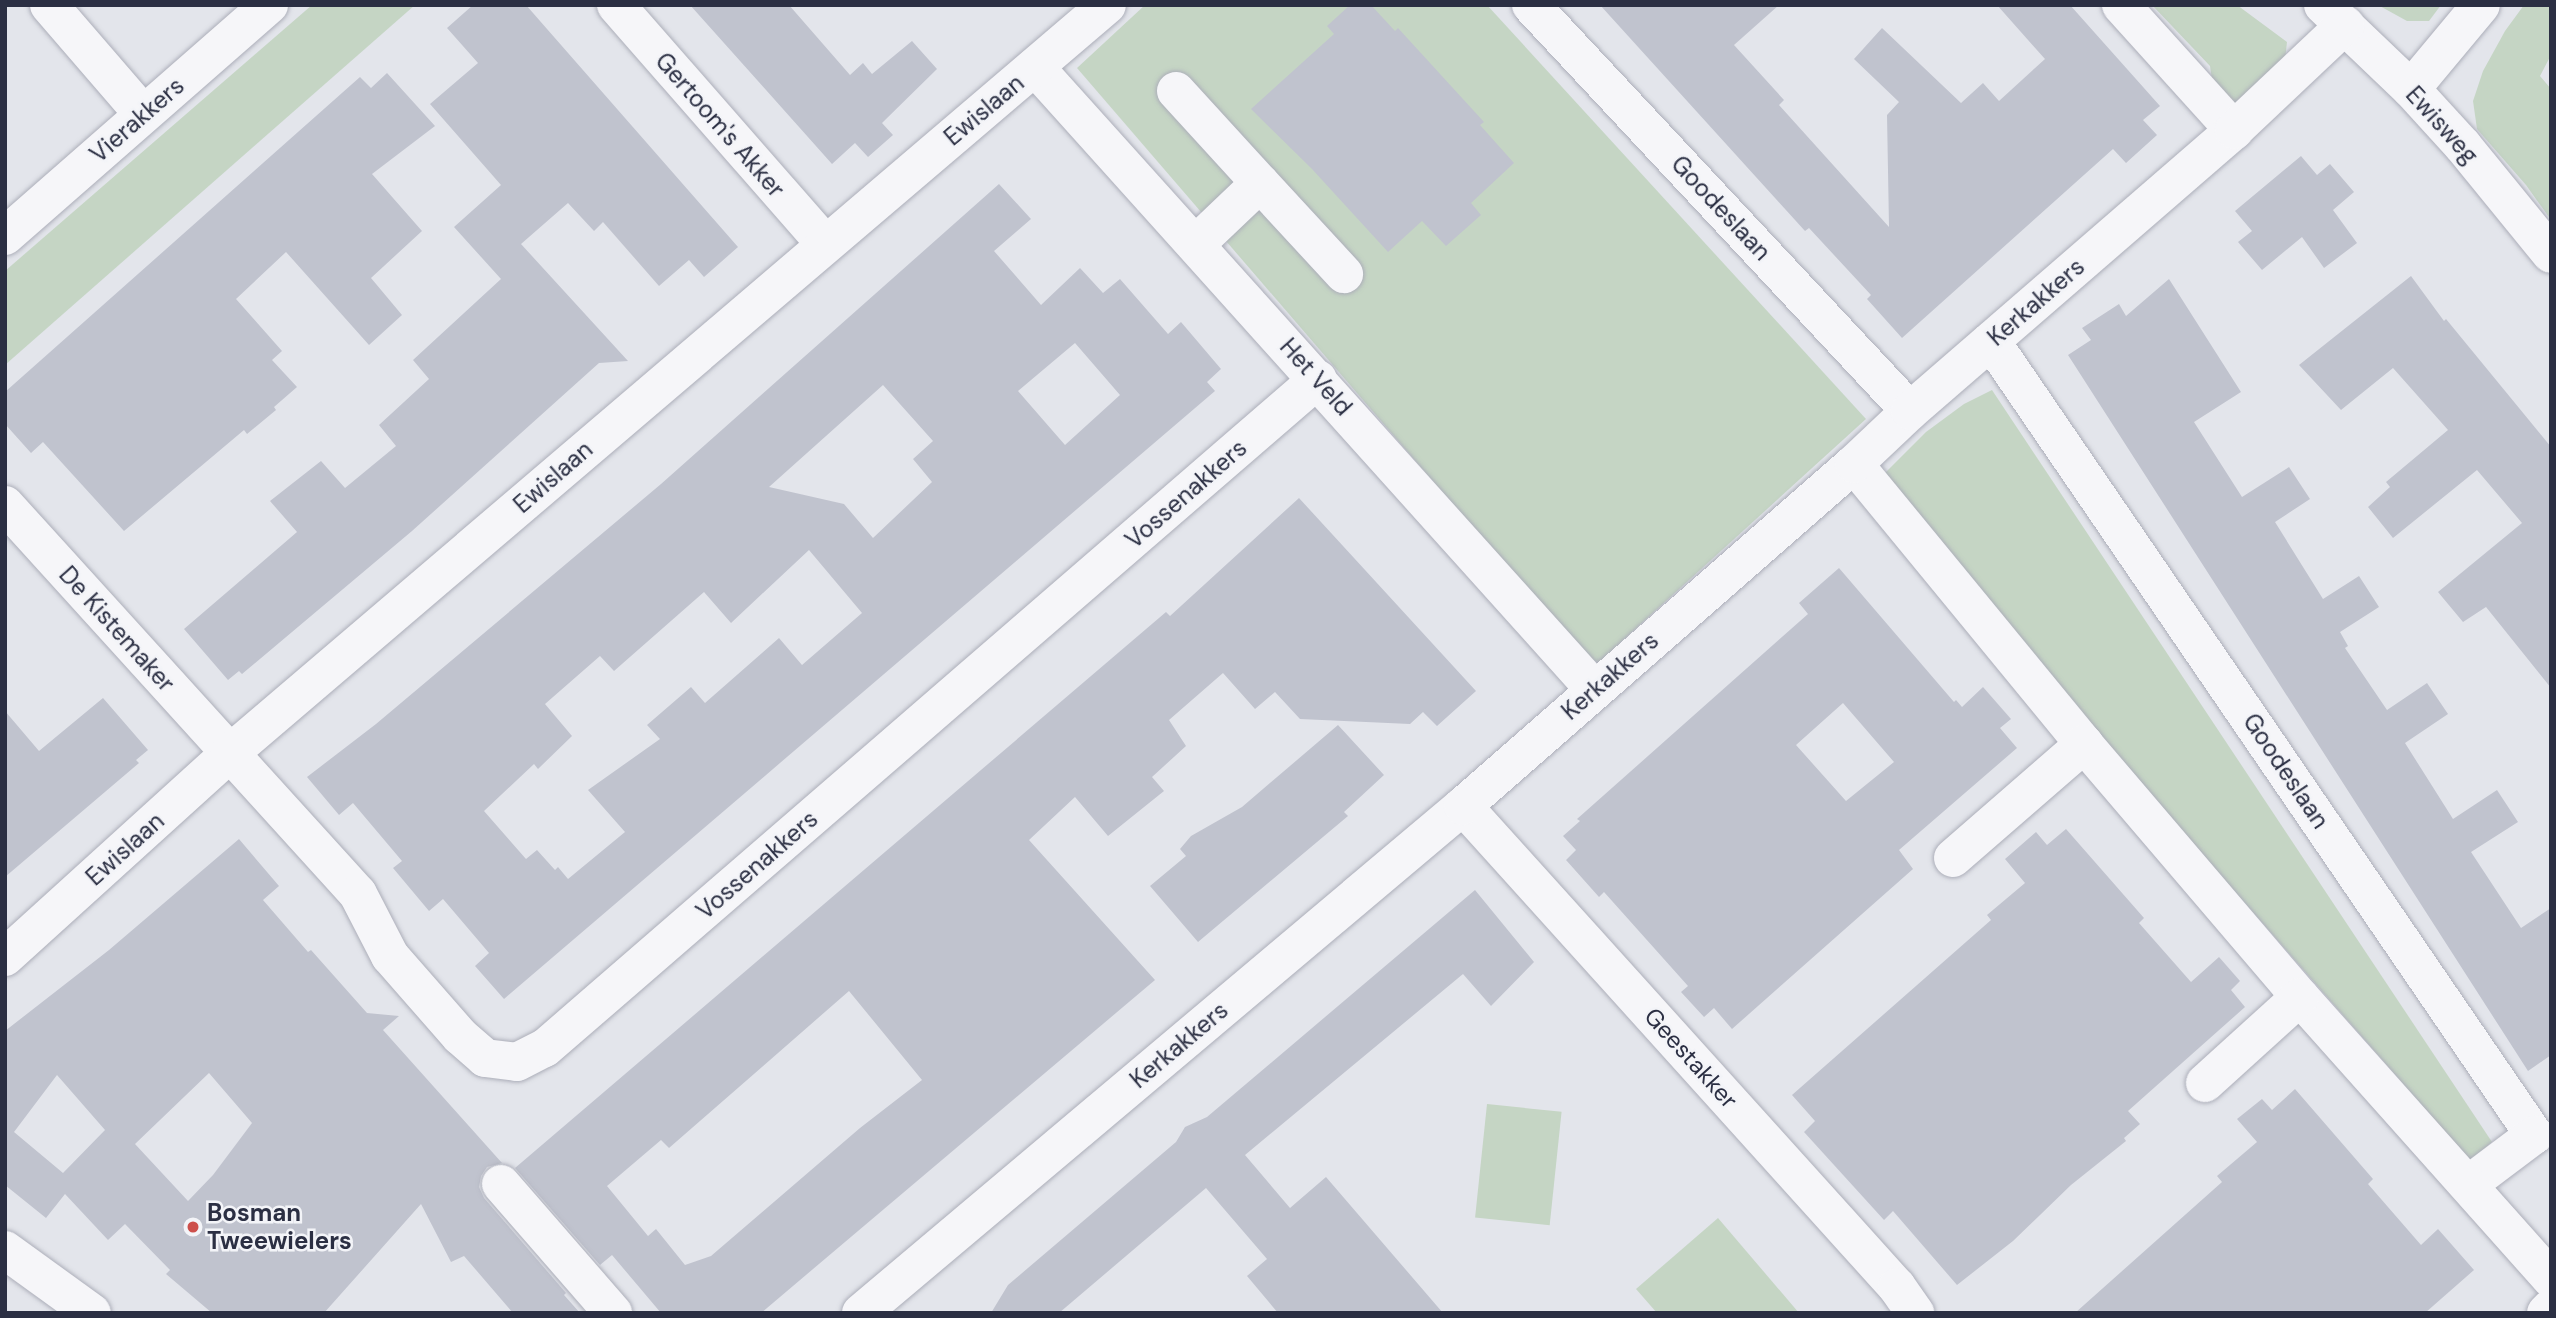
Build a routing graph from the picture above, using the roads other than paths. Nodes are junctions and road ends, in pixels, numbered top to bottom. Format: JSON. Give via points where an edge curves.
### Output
{"nodes":[{"id":1,"x":49,"y":5,"type":"edge"},
{"id":2,"x":270,"y":5,"type":"edge"},
{"id":3,"x":616,"y":5,"type":"edge"},
{"id":4,"x":1107,"y":5,"type":"edge"},
{"id":5,"x":1531,"y":5,"type":"edge"},
{"id":6,"x":2121,"y":5,"type":"edge"},
{"id":7,"x":2481,"y":5,"type":"edge"},
{"id":8,"x":2334,"y":15,"type":"edge"},
{"id":9,"x":1035,"y":67,"type":"junction"},
{"id":10,"x":2411,"y":89,"type":"junction"},
{"id":11,"x":1176,"y":91,"type":"dead end"},
{"id":12,"x":143,"y":114,"type":"junction"},
{"id":13,"x":2234,"y":130,"type":"junction"},
{"id":14,"x":1259,"y":183,"type":"junction"},
{"id":15,"x":5,"y":236,"type":"edge"},
{"id":16,"x":825,"y":244,"type":"junction"},
{"id":17,"x":1196,"y":244,"type":"junction"},
{"id":18,"x":2551,"y":254,"type":"edge"},
{"id":19,"x":1344,"y":274,"type":"dead end"},
{"id":20,"x":1991,"y":341,"type":"junction"},
{"id":21,"x":1318,"y":379,"type":"junction"},
{"id":22,"x":1910,"y":411,"type":"junction"},
{"id":23,"x":1854,"y":464,"type":"junction"},
{"id":24,"x":5,"y":505,"type":"edge"},
{"id":25,"x":1594,"y":689,"type":"junction"},
{"id":26,"x":2084,"y":744,"type":"junction"},
{"id":27,"x":229,"y":754,"type":"junction"},
{"id":28,"x":1463,"y":806,"type":"junction"},
{"id":29,"x":1953,"y":858,"type":"dead end"},
{"id":30,"x":5,"y":957,"type":"edge"},
{"id":31,"x":2300,"y":997,"type":"junction"},
{"id":32,"x":2205,"y":1083,"type":"dead end"},
{"id":33,"x":501,"y":1184,"type":"dead end"},
{"id":34,"x":2469,"y":1184,"type":"junction"},
{"id":35,"x":5,"y":1250,"type":"edge"},
{"id":36,"x":2551,"y":1279,"type":"edge"},
{"id":37,"x":2551,"y":1308,"type":"edge"},
{"id":38,"x":870,"y":1310,"type":"edge"},
{"id":39,"x":92,"y":1313,"type":"edge"},
{"id":40,"x":612,"y":1313,"type":"edge"},
{"id":41,"x":1915,"y":1313,"type":"edge"},
{"id":42,"x":2546,"y":1313,"type":"edge"}],
"edges":[{"from":1,"to":12,"type":"street"},
{"from":2,"to":12,"type":"street","name":"Vierakkers"},
{"from":3,"to":16,"type":"street","name":"Gertoom's Akker"},
{"from":4,"to":9,"type":"street","name":"Ewislaan"},
{"from":5,"to":22,"type":"street","name":"Goodeslaan"},
{"from":6,"to":13,"type":"street"},
{"from":7,"to":10,"type":"street"},
{"from":8,"to":10,"type":"street","name":"Ewisweg"},
{"from":8,"to":13,"type":"street","name":"Kerkakkers"},
{"from":9,"to":16,"type":"street","name":"Ewislaan"},
{"from":9,"to":17,"type":"street","name":"Het Veld"},
{"from":10,"to":18,"type":"street","name":"Ewisweg"},
{"from":11,"to":14,"type":"street"},
{"from":12,"to":15,"type":"street","name":"Vierakkers"},
{"from":13,"to":20,"type":"street","name":"Kerkakkers"},
{"from":14,"to":17,"type":"street"},
{"from":14,"to":19,"type":"street"},
{"from":16,"to":27,"type":"street","name":"Ewislaan"},
{"from":17,"to":21,"type":"street","name":"Het Veld"},
{"from":20,"to":22,"type":"street","name":"Kerkakkers"},
{"from":20,"to":34,"type":"street","name":"Goodeslaan","via":[[2534,1135]]},
{"from":21,"to":25,"type":"street","name":"Het Veld"},
{"from":21,"to":27,"type":"street","name":"Vossenakkers","via":[[545,1048],[517,1062],[485,1058],[460,1036],[390,956],[358,894]]},
{"from":22,"to":23,"type":"street","name":"Kerkakkers"},
{"from":23,"to":25,"type":"street","name":"Kerkakkers"},
{"from":23,"to":26,"type":"street"},
{"from":24,"to":27,"type":"street","name":"De Kistemaker"},
{"from":25,"to":28,"type":"street","name":"Kerkakkers"},
{"from":26,"to":29,"type":"street"},
{"from":26,"to":31,"type":"street"},
{"from":27,"to":30,"type":"street","name":"Ewislaan"},
{"from":28,"to":38,"type":"street","name":"Kerkakkers"},
{"from":28,"to":41,"type":"street","name":"Geestakker","via":[[1897,1287]]},
{"from":31,"to":32,"type":"street"},
{"from":31,"to":34,"type":"street"},
{"from":33,"to":40,"type":"street"},
{"from":34,"to":36,"type":"street"},
{"from":35,"to":39,"type":"street"},
{"from":37,"to":42,"type":"street"}]}
